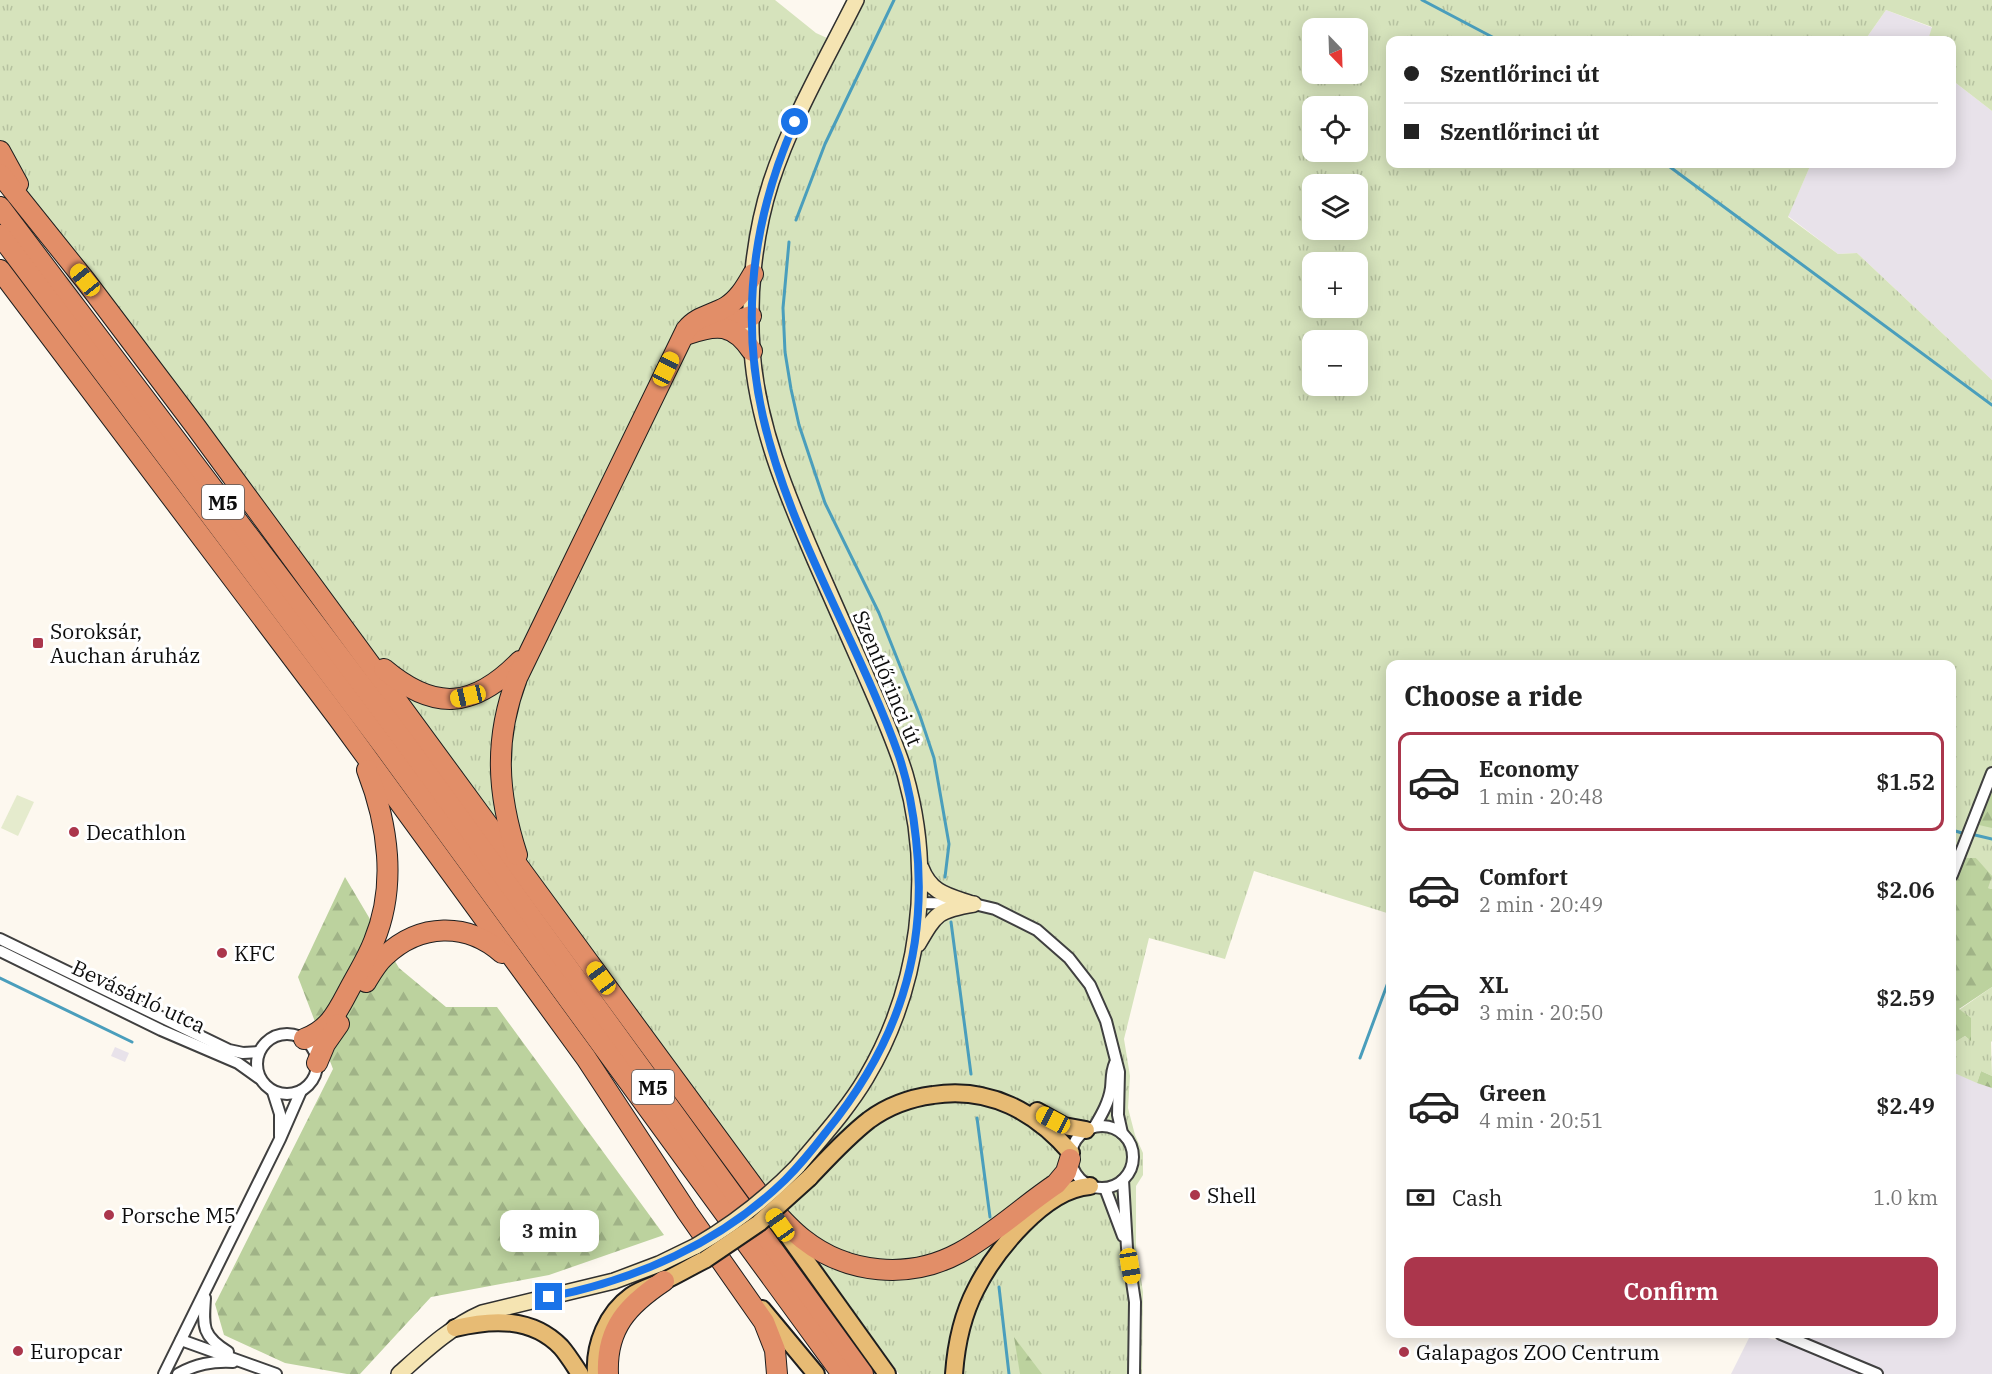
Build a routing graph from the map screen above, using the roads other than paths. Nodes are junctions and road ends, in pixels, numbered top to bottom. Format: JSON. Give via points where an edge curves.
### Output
{"nodes":[{"id":1,"x":856,"y":0,"type":"edge"},
{"id":2,"x":0,"y":151,"type":"edge"},
{"id":3,"x":0,"y":174,"type":"edge"},
{"id":4,"x":0,"y":207,"type":"edge"},
{"id":5,"x":0,"y":235,"type":"edge"},
{"id":6,"x":0,"y":270,"type":"edge"},
{"id":7,"x":753,"y":274,"type":"junction"},
{"id":8,"x":85,"y":280,"type":"junction"},
{"id":9,"x":723,"y":308,"type":"junction"},
{"id":10,"x":752,"y":316,"type":"junction"},
{"id":11,"x":682,"y":336,"type":"junction"},
{"id":12,"x":752,"y":351,"type":"junction"},
{"id":13,"x":357,"y":644,"type":"junction"},
{"id":14,"x":528,"y":652,"type":"junction"},
{"id":15,"x":338,"y":718,"type":"junction"},
{"id":16,"x":1992,"y":773,"type":"edge"},
{"id":17,"x":919,"y":863,"type":"junction"},
{"id":18,"x":1956,"y":865,"type":"edge"},
{"id":19,"x":521,"y":869,"type":"junction"},
{"id":20,"x":919,"y":903,"type":"junction"},
{"id":21,"x":974,"y":904,"type":"junction"},
{"id":22,"x":0,"y":939,"type":"edge"},
{"id":23,"x":915,"y":949,"type":"junction"},
{"id":24,"x":0,"y":951,"type":"edge"},
{"id":25,"x":537,"y":991,"type":"junction"},
{"id":26,"x":304,"y":1039,"type":"junction"},
{"id":27,"x":259,"y":1052,"type":"junction"},
{"id":28,"x":1115,"y":1063,"type":"junction"},
{"id":29,"x":317,"y":1064,"type":"junction"},
{"id":30,"x":260,"y":1078,"type":"junction"},
{"id":31,"x":301,"y":1091,"type":"junction"},
{"id":32,"x":273,"y":1092,"type":"junction"},
{"id":33,"x":1014,"y":1106,"type":"junction"},
{"id":34,"x":1090,"y":1128,"type":"junction"},
{"id":35,"x":1122,"y":1133,"type":"junction"},
{"id":36,"x":280,"y":1139,"type":"junction"},
{"id":37,"x":1070,"y":1156,"type":"junction"},
{"id":38,"x":803,"y":1173,"type":"junction"},
{"id":39,"x":1123,"y":1180,"type":"junction"},
{"id":40,"x":1097,"y":1187,"type":"junction"},
{"id":41,"x":758,"y":1193,"type":"junction"},
{"id":42,"x":1127,"y":1248,"type":"junction"},
{"id":43,"x":701,"y":1252,"type":"junction"},
{"id":44,"x":727,"y":1267,"type":"junction"},
{"id":45,"x":664,"y":1281,"type":"junction"},
{"id":46,"x":206,"y":1292,"type":"junction"},
{"id":47,"x":455,"y":1328,"type":"junction"},
{"id":48,"x":1790,"y":1338,"type":"edge"},
{"id":49,"x":181,"y":1340,"type":"junction"},
{"id":50,"x":243,"y":1363,"type":"junction"},
{"id":51,"x":164,"y":1374,"type":"edge"},
{"id":52,"x":178,"y":1374,"type":"edge"},
{"id":53,"x":276,"y":1374,"type":"edge"},
{"id":54,"x":399,"y":1374,"type":"edge"},
{"id":55,"x":580,"y":1374,"type":"edge"},
{"id":56,"x":596,"y":1374,"type":"edge"},
{"id":57,"x":608,"y":1374,"type":"edge"},
{"id":58,"x":777,"y":1374,"type":"edge"},
{"id":59,"x":816,"y":1374,"type":"edge"},
{"id":60,"x":842,"y":1374,"type":"edge"},
{"id":61,"x":863,"y":1374,"type":"edge"},
{"id":62,"x":887,"y":1374,"type":"edge"},
{"id":63,"x":954,"y":1374,"type":"edge"},
{"id":64,"x":1134,"y":1374,"type":"edge"},
{"id":65,"x":1876,"y":1374,"type":"edge"}],
"edges":[{"from":1,"to":7,"type":"main road","name":"Szentlőrinci út","via":[[781,154],[765,203]]},
{"from":2,"to":8,"type":"highway"},
{"from":3,"to":8,"type":"highway","number":"M5"},
{"from":4,"to":61,"type":"highway","number":"M5","via":[[400,736]]},
{"from":5,"to":60,"type":"highway","number":"M5","via":[[385,748]]},
{"from":6,"to":15,"type":"highway","number":"M5"},
{"from":7,"to":9,"type":"highway","via":[[735,300]]},
{"from":7,"to":10,"type":"main road","name":"Szentlőrinci út"},
{"from":8,"to":13,"type":"highway","number":"M5"},
{"from":9,"to":10,"type":"highway"},
{"from":9,"to":11,"type":"highway","via":[[695,321]]},
{"from":10,"to":11,"type":"highway","via":[[711,320]]},
{"from":10,"to":12,"type":"main road","name":"Szentlőrinci út"},
{"from":11,"to":12,"type":"highway","via":[[707,327],[725,328],[741,337]]},
{"from":11,"to":14,"type":"highway"},
{"from":12,"to":17,"type":"main road","name":"Szentlőrinci út","via":[[763,418],[787,495],[900,758],[911,800]]},
{"from":13,"to":14,"type":"highway","via":[[412,690],[445,699],[480,692],[507,674]]},
{"from":13,"to":19,"type":"highway","number":"M5"},
{"from":14,"to":19,"type":"highway","via":[[510,694],[500,755],[503,802]]},
{"from":15,"to":25,"type":"highway","number":"M5"},
{"from":15,"to":26,"type":"highway","via":[[367,769],[379,801],[386,839],[386,886],[380,927],[361,968],[330,1024]]},
{"from":16,"to":18,"type":"street"},
{"from":17,"to":20,"type":"main road","name":"Szentlőrinci út"},
{"from":17,"to":21,"type":"main road","via":[[933,888]]},
{"from":19,"to":41,"type":"highway","number":"M5"},
{"from":20,"to":21,"type":"street"},
{"from":20,"to":23,"type":"main road","name":"Szentlőrinci út"},
{"from":21,"to":23,"type":"main road","via":[[938,915]]},
{"from":21,"to":28,"type":"street","via":[[1028,924],[1069,958],[1085,978],[1102,1011]]},
{"from":22,"to":27,"type":"street","via":[[229,1050]]},
{"from":23,"to":38,"type":"main road","name":"Szentlőrinci út","via":[[899,1007],[877,1057]]},
{"from":24,"to":30,"type":"street","name":"Bevásárló utca","via":[[238,1063]]},
{"from":25,"to":29,"type":"highway","via":[[508,958],[481,938],[451,930],[415,936],[393,949],[376,966],[325,1044]]},
{"from":25,"to":44,"type":"highway","number":"M5"},
{"from":26,"to":27,"type":"street","via":[[292,1034],[278,1035]]},
{"from":26,"to":29,"type":"street"},
{"from":27,"to":30,"type":"street","via":[[256,1067]]},
{"from":28,"to":34,"type":"street","via":[[1103,1112]]},
{"from":28,"to":35,"type":"street","via":[[1119,1072],[1118,1115]]},
{"from":29,"to":31,"type":"street","via":[[313,1080]]},
{"from":30,"to":32,"type":"street"},
{"from":31,"to":32,"type":"street","via":[[287,1095]]},
{"from":31,"to":36,"type":"street"},
{"from":32,"to":36,"type":"street","via":[[280,1114]]},
{"from":33,"to":34,"type":"main road","via":[[1028,1107],[1064,1126]]},
{"from":33,"to":37,"type":"main road","via":[[1046,1128]]},
{"from":33,"to":38,"type":"main road","via":[[984,1095],[957,1092],[907,1101],[878,1114]]},
{"from":34,"to":35,"type":"street","via":[[1107,1126]]},
{"from":34,"to":37,"type":"street","via":[[1075,1140]]},
{"from":35,"to":39,"type":"street","via":[[1131,1145],[1133,1158]]},
{"from":36,"to":46,"type":"street"},
{"from":37,"to":40,"type":"street","via":[[1075,1173],[1083,1182]]},
{"from":37,"to":41,"type":"highway","via":[[1066,1172],[1056,1184],[975,1243],[940,1262],[903,1270],[862,1267],[821,1251],[802,1238]]},
{"from":38,"to":43,"type":"main road","bridge":true,"via":[[759,1223]]},
{"from":39,"to":40,"type":"street","via":[[1114,1186]]},
{"from":39,"to":42,"type":"street"},
{"from":40,"to":42,"type":"street"},
{"from":40,"to":63,"type":"main road","via":[[1075,1188],[1063,1194],[1014,1235],[975,1291]]},
{"from":41,"to":62,"type":"main road","number":"M5"},
{"from":42,"to":64,"type":"street","via":[[1135,1302]]},
{"from":43,"to":45,"type":"main road"},
{"from":43,"to":47,"type":"main road","via":[[614,1281],[495,1308]]},
{"from":44,"to":58,"type":"highway","via":[[769,1331]]},
{"from":44,"to":59,"type":"main road","number":"M5"},
{"from":45,"to":56,"type":"main road","via":[[631,1296],[615,1311],[600,1340]]},
{"from":45,"to":57,"type":"highway","via":[[637,1300],[622,1319],[611,1341]]},
{"from":46,"to":49,"type":"street"},
{"from":46,"to":50,"type":"street","via":[[205,1331],[213,1343]]},
{"from":47,"to":54,"type":"main road"},
{"from":47,"to":55,"type":"main road","via":[[494,1321],[522,1325],[547,1335],[562,1348]]},
{"from":48,"to":65,"type":"street"},
{"from":49,"to":50,"type":"street"},
{"from":49,"to":51,"type":"street"},
{"from":50,"to":52,"type":"street","via":[[214,1362]]},
{"from":50,"to":53,"type":"street"}]}
